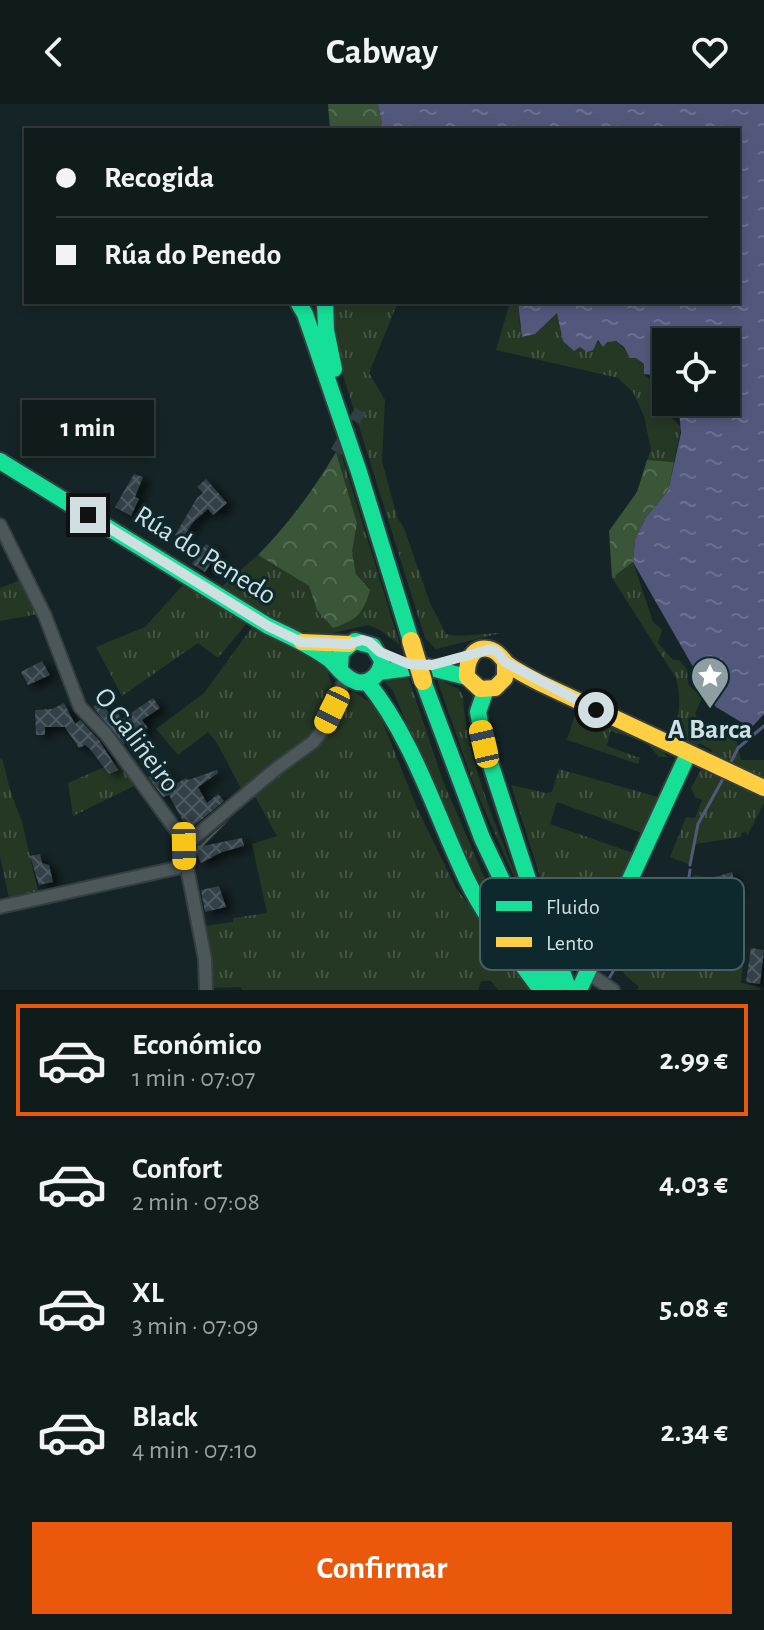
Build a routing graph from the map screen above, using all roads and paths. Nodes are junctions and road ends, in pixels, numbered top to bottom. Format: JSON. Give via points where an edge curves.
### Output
{"nodes":[{"id":1,"x":299,"y":304,"type":"edge"},
{"id":2,"x":325,"y":304,"type":"edge"},
{"id":3,"x":3,"y":467,"type":"edge"},
{"id":4,"x":359,"y":472,"type":"junction"},
{"id":5,"x":0,"y":525,"type":"edge"},
{"id":6,"x":301,"y":642,"type":"junction"},
{"id":7,"x":349,"y":644,"type":"junction"},
{"id":8,"x":380,"y":652,"type":"junction"},
{"id":9,"x":472,"y":654,"type":"junction"},
{"id":10,"x":505,"y":662,"type":"junction"},
{"id":11,"x":409,"y":664,"type":"junction"},
{"id":12,"x":343,"y":673,"type":"junction"},
{"id":13,"x":428,"y":673,"type":"junction"},
{"id":14,"x":373,"y":677,"type":"junction"},
{"id":15,"x":467,"y":677,"type":"junction"},
{"id":16,"x":494,"y":686,"type":"junction"},
{"id":17,"x":549,"y":687,"type":"junction"},
{"id":18,"x":688,"y":754,"type":"junction"},
{"id":19,"x":764,"y":788,"type":"edge"},
{"id":20,"x":184,"y":846,"type":"junction"},
{"id":21,"x":185,"y":862,"type":"junction"},
{"id":22,"x":501,"y":878,"type":"edge"},
{"id":23,"x":527,"y":878,"type":"edge"},
{"id":24,"x":631,"y":878,"type":"edge"},
{"id":25,"x":480,"y":901,"type":"edge"},
{"id":26,"x":0,"y":907,"type":"edge"},
{"id":27,"x":526,"y":970,"type":"edge"},
{"id":28,"x":589,"y":970,"type":"edge"},
{"id":29,"x":588,"y":973,"type":"junction"},
{"id":30,"x":564,"y":987,"type":"edge"},
{"id":31,"x":206,"y":990,"type":"edge"},
{"id":32,"x":541,"y":990,"type":"edge"},
{"id":33,"x":613,"y":990,"type":"edge"}],
"edges":[{"from":1,"to":4,"type":"main road"},
{"from":2,"to":4,"type":"main road","via":[[330,353]]},
{"from":3,"to":6,"type":"main road","name":"Rúa do Penedo"},
{"from":4,"to":13,"type":"main road","bridge":true,"via":[[411,641]]},
{"from":5,"to":20,"type":"street","name":"O Galiñeiro","via":[[45,616],[80,707],[171,820]]},
{"from":6,"to":7,"type":"main road","name":"Rúa do Penedo"},
{"from":6,"to":12,"type":"main road","name":"Rúa do Penedo"},
{"from":7,"to":8,"type":"main road","via":[[369,642]]},
{"from":7,"to":12,"type":"main road","via":[[341,652]]},
{"from":8,"to":11,"type":"main road"},
{"from":8,"to":14,"type":"main road","via":[[381,666]]},
{"from":9,"to":10,"type":"main road","via":[[491,649]]},
{"from":9,"to":13,"type":"main road"},
{"from":9,"to":15,"type":"main road"},
{"from":10,"to":16,"type":"main road","via":[[506,673]]},
{"from":10,"to":17,"type":"main road"},
{"from":11,"to":13,"type":"main road"},
{"from":11,"to":14,"type":"main road"},
{"from":12,"to":14,"type":"main road","via":[[358,683]]},
{"from":12,"to":20,"type":"street","via":[[313,742]]},
{"from":13,"to":15,"type":"main road"},
{"from":13,"to":22,"type":"main road","via":[[448,755],[482,844]]},
{"from":14,"to":25,"type":"main road"},
{"from":15,"to":16,"type":"main road","via":[[475,686]]},
{"from":16,"to":17,"type":"main road"},
{"from":16,"to":23,"type":"main road","via":[[478,712]]},
{"from":17,"to":18,"type":"main road"},
{"from":18,"to":19,"type":"main road"},
{"from":18,"to":24,"type":"main road"},
{"from":20,"to":21,"type":"street","name":"O Galiñeiro"},
{"from":21,"to":26,"type":"street"},
{"from":21,"to":31,"type":"street","name":"O Galiñeiro","via":[[205,959]]},
{"from":27,"to":32,"type":"main road"},
{"from":28,"to":29,"type":"main road"},
{"from":29,"to":30,"type":"main road"},
{"from":29,"to":33,"type":"street"}]}
